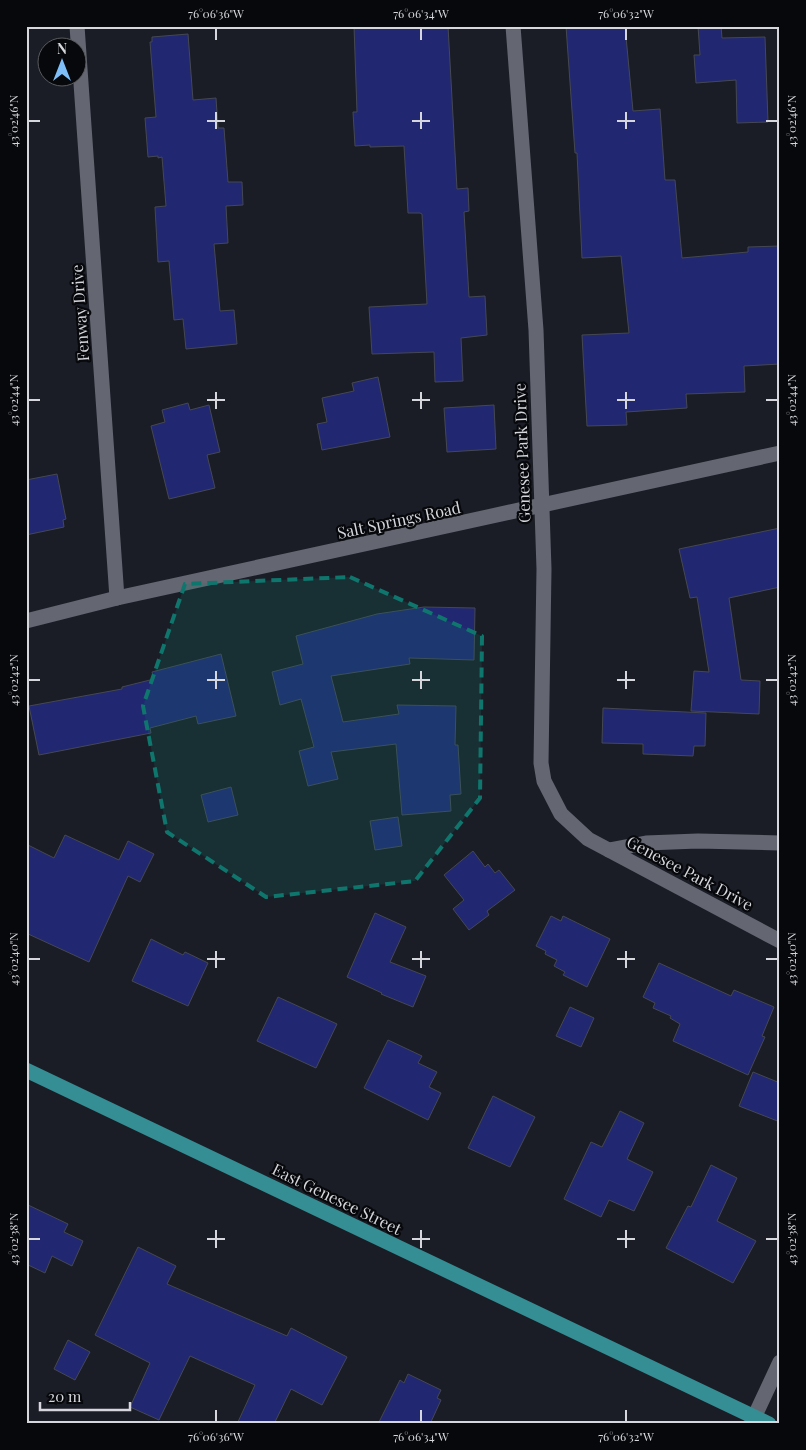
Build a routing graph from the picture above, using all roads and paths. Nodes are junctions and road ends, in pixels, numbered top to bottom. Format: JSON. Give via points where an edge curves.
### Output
{"nodes":[{"id":1,"x":78,"y":26,"type":"edge"},
{"id":2,"x":514,"y":26,"type":"edge"},
{"id":3,"x":780,"y":454,"type":"edge"},
{"id":4,"x":542,"y":507,"type":"junction"},
{"id":5,"x":117,"y":598,"type":"junction"},
{"id":6,"x":26,"y":621,"type":"edge"},
{"id":7,"x":780,"y":843,"type":"edge"},
{"id":8,"x":609,"y":850,"type":"junction"},
{"id":9,"x":780,"y":941,"type":"edge"},
{"id":10,"x":26,"y":1070,"type":"edge"},
{"id":11,"x":780,"y":1362,"type":"edge"},
{"id":12,"x":752,"y":1421,"type":"edge"},
{"id":13,"x":769,"y":1424,"type":"edge"}],
"edges":[{"from":1,"to":5,"type":"street","name":"Fenway Drive"},
{"from":2,"to":4,"type":"street","name":"Genesee Park Drive","via":[[536,330]]},
{"from":3,"to":4,"type":"street","name":"Salt Springs Road"},
{"from":4,"to":5,"type":"street","name":"Salt Springs Road"},
{"from":4,"to":8,"type":"street","name":"Genesee Park Drive","via":[[541,763],[544,782],[561,814],[588,839]]},
{"from":5,"to":6,"type":"street","name":"Salt Springs Road"},
{"from":7,"to":8,"type":"street","name":"Genesee Park Drive","via":[[646,843]]},
{"from":8,"to":9,"type":"street","name":"Genesee Park Drive"},
{"from":10,"to":12,"type":"main road","name":"East Genesee Street"},
{"from":11,"to":12,"type":"street"},
{"from":12,"to":13,"type":"main road","name":"East Genesee Street"}]}
